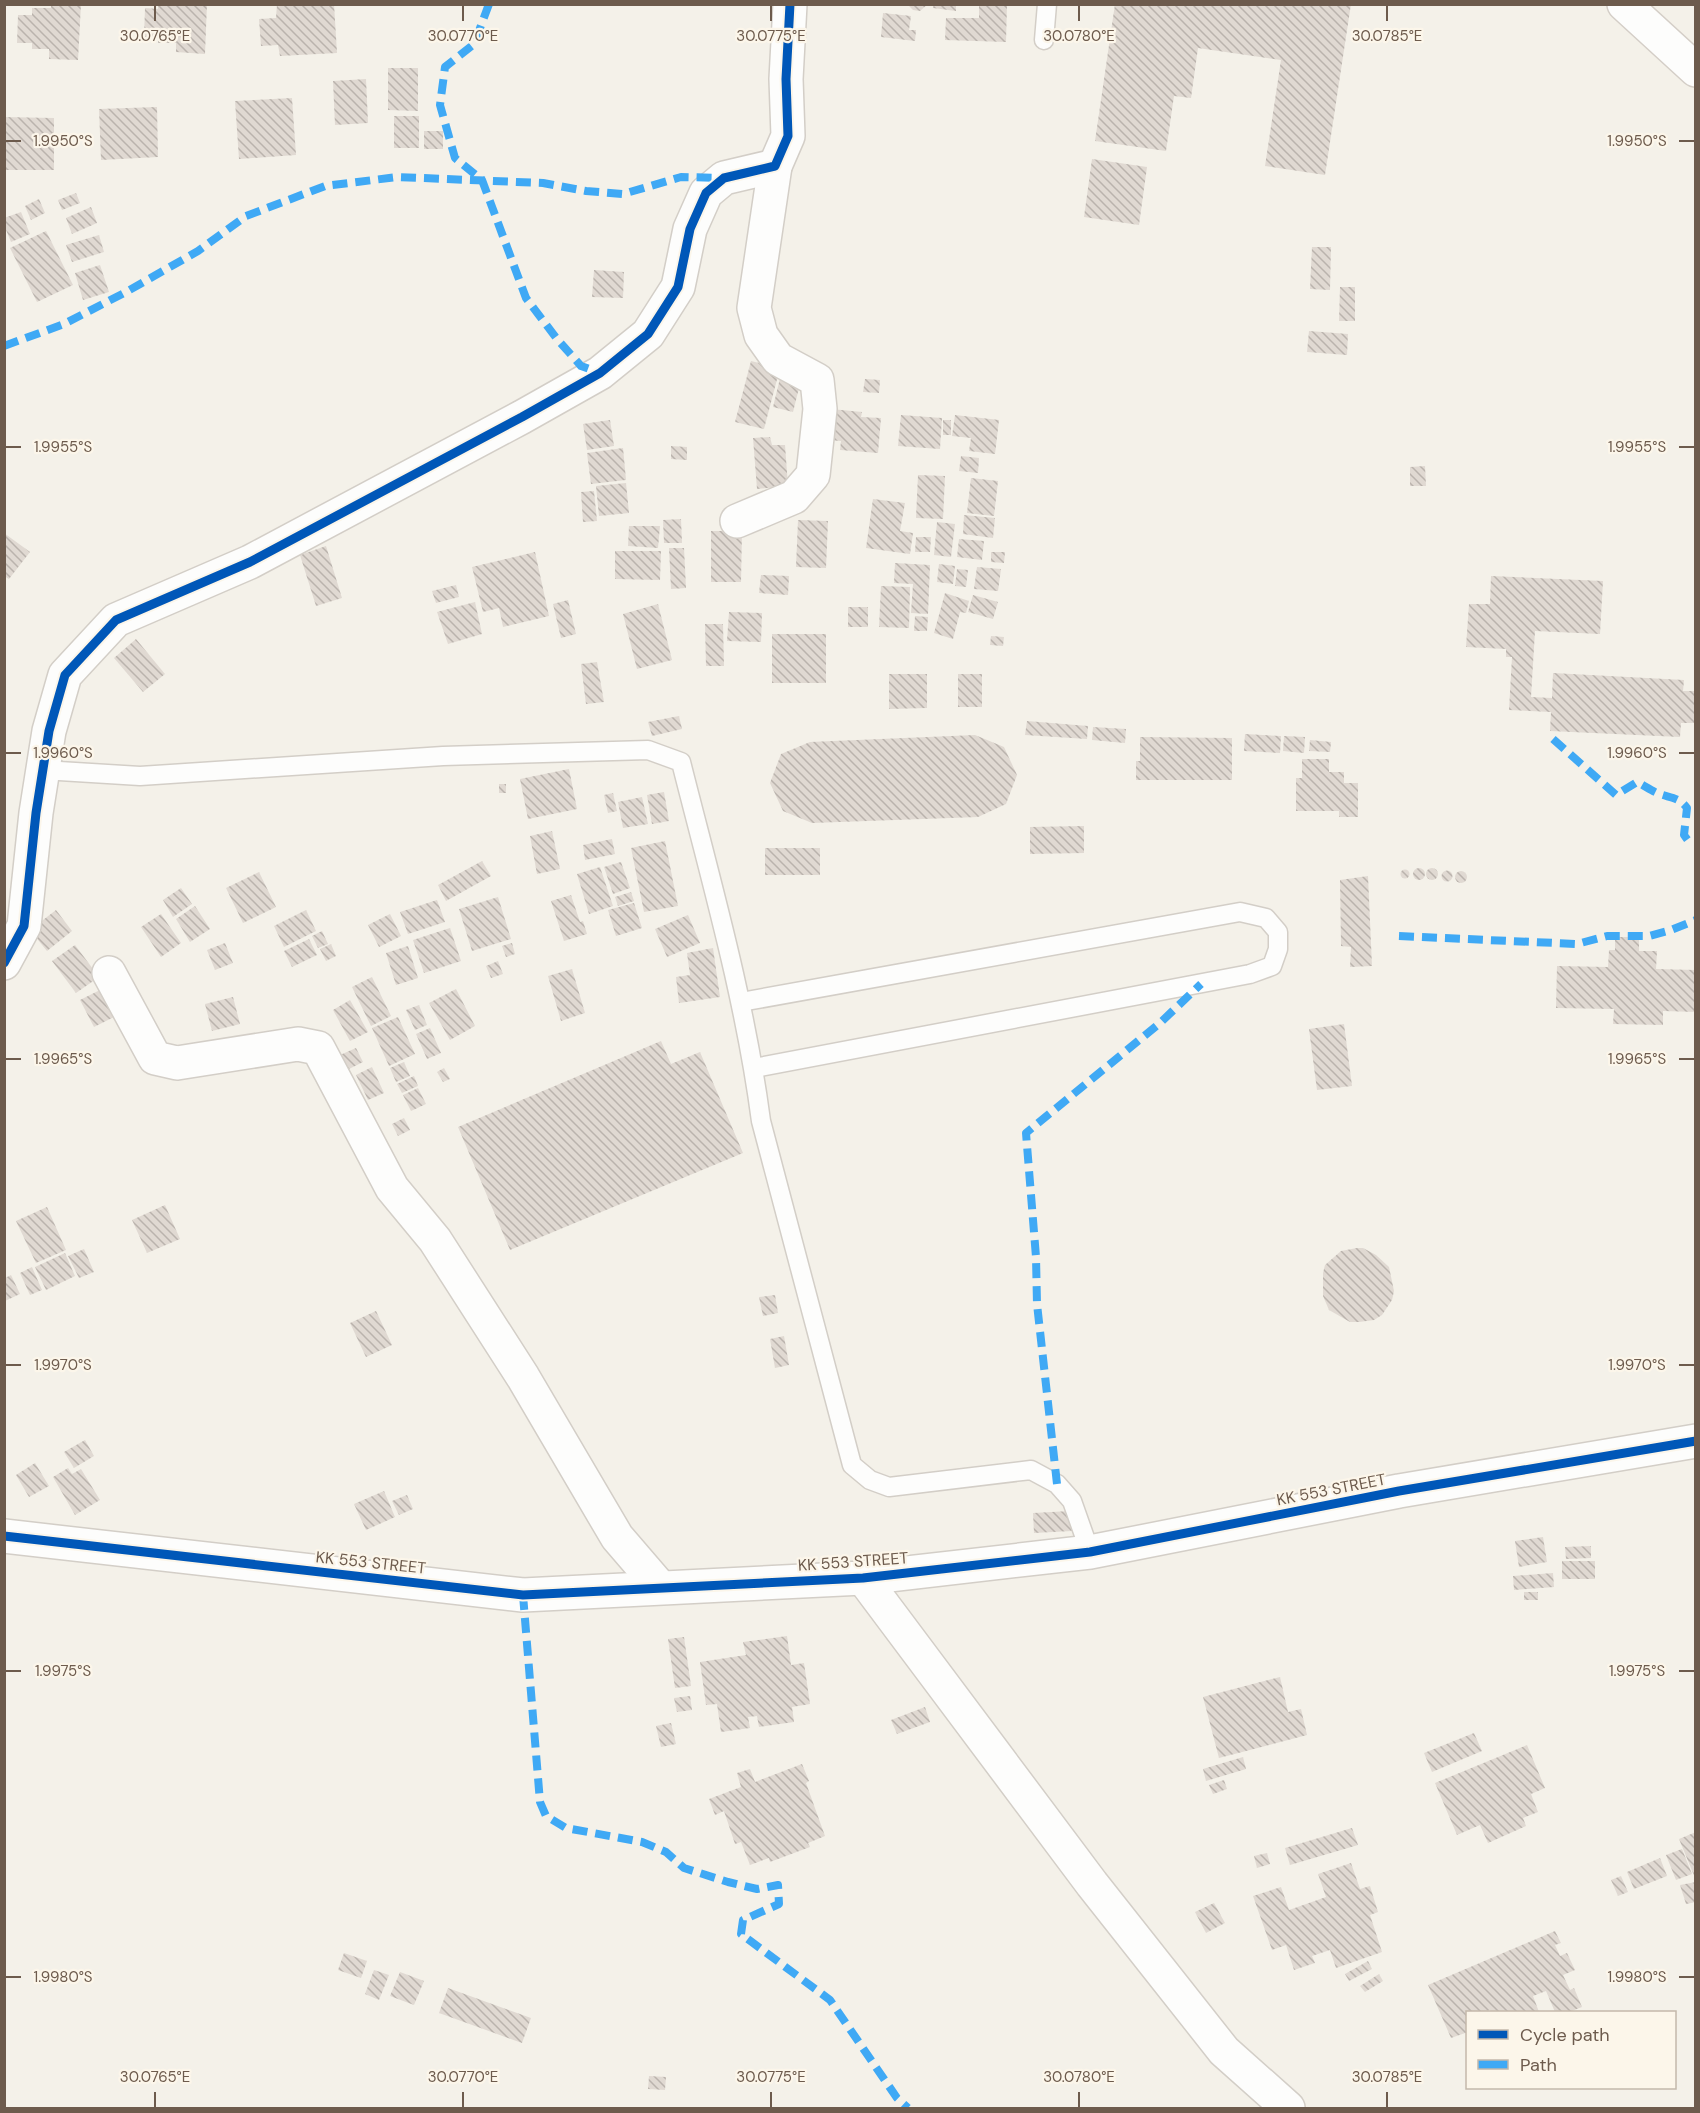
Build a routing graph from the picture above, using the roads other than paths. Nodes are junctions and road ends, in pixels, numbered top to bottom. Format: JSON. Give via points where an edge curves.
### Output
{"nodes":[{"id":1,"x":790,"y":4,"type":"edge"},
{"id":2,"x":1047,"y":4,"type":"edge"},
{"id":3,"x":1624,"y":4,"type":"edge"},
{"id":4,"x":1044,"y":40,"type":"dead end"},
{"id":5,"x":1695,"y":70,"type":"edge"},
{"id":6,"x":775,"y":166,"type":"junction"},
{"id":7,"x":736,"y":521,"type":"dead end"},
{"id":8,"x":43,"y":770,"type":"junction"},
{"id":9,"x":4,"y":963,"type":"edge"},
{"id":10,"x":109,"y":973,"type":"dead end"},
{"id":11,"x":741,"y":1002,"type":"junction"},
{"id":12,"x":754,"y":1068,"type":"junction"},
{"id":13,"x":1695,"y":1441,"type":"edge"},
{"id":14,"x":4,"y":1536,"type":"edge"},
{"id":15,"x":1090,"y":1552,"type":"junction"},
{"id":16,"x":863,"y":1578,"type":"junction"},
{"id":17,"x":660,"y":1587,"type":"junction"},
{"id":18,"x":1288,"y":2109,"type":"edge"}],
"edges":[{"from":1,"to":6,"type":"street","via":[[788,136]]},
{"from":2,"to":4,"type":"lane"},
{"from":3,"to":5,"type":"street"},
{"from":6,"to":7,"type":"street","via":[[754,308],[760,335],[778,359],[817,381],[820,409],[813,475],[794,497]]},
{"from":6,"to":8,"type":"street","via":[[724,178],[706,193],[690,229],[678,287],[648,334],[600,373],[250,562],[117,620],[65,675],[49,730]]},
{"from":8,"to":9,"type":"street","via":[[24,926]]},
{"from":8,"to":11,"type":"lane","via":[[140,776],[443,756],[648,750],[681,762]]},
{"from":10,"to":17,"type":"street","via":[[155,1058],[177,1064],[297,1044],[318,1048],[392,1188],[435,1240],[524,1377],[617,1537]]},
{"from":11,"to":12,"type":"lane"},
{"from":11,"to":12,"type":"lane","via":[[1240,912],[1266,918],[1278,932],[1272,966],[1250,974]]},
{"from":12,"to":15,"type":"lane","via":[[760,1121],[852,1465],[870,1480],[889,1487],[1032,1470],[1057,1484],[1071,1501]]},
{"from":13,"to":15,"type":"street","name":"KK 553 STREET","via":[[1399,1491]]},
{"from":14,"to":17,"type":"street","name":"KK 553 STREET","via":[[524,1595]]},
{"from":15,"to":16,"type":"street","name":"KK 553 STREET"},
{"from":16,"to":17,"type":"street","name":"KK 553 STREET"},
{"from":16,"to":18,"type":"street","via":[[1092,1884],[1224,2051]]}]}
